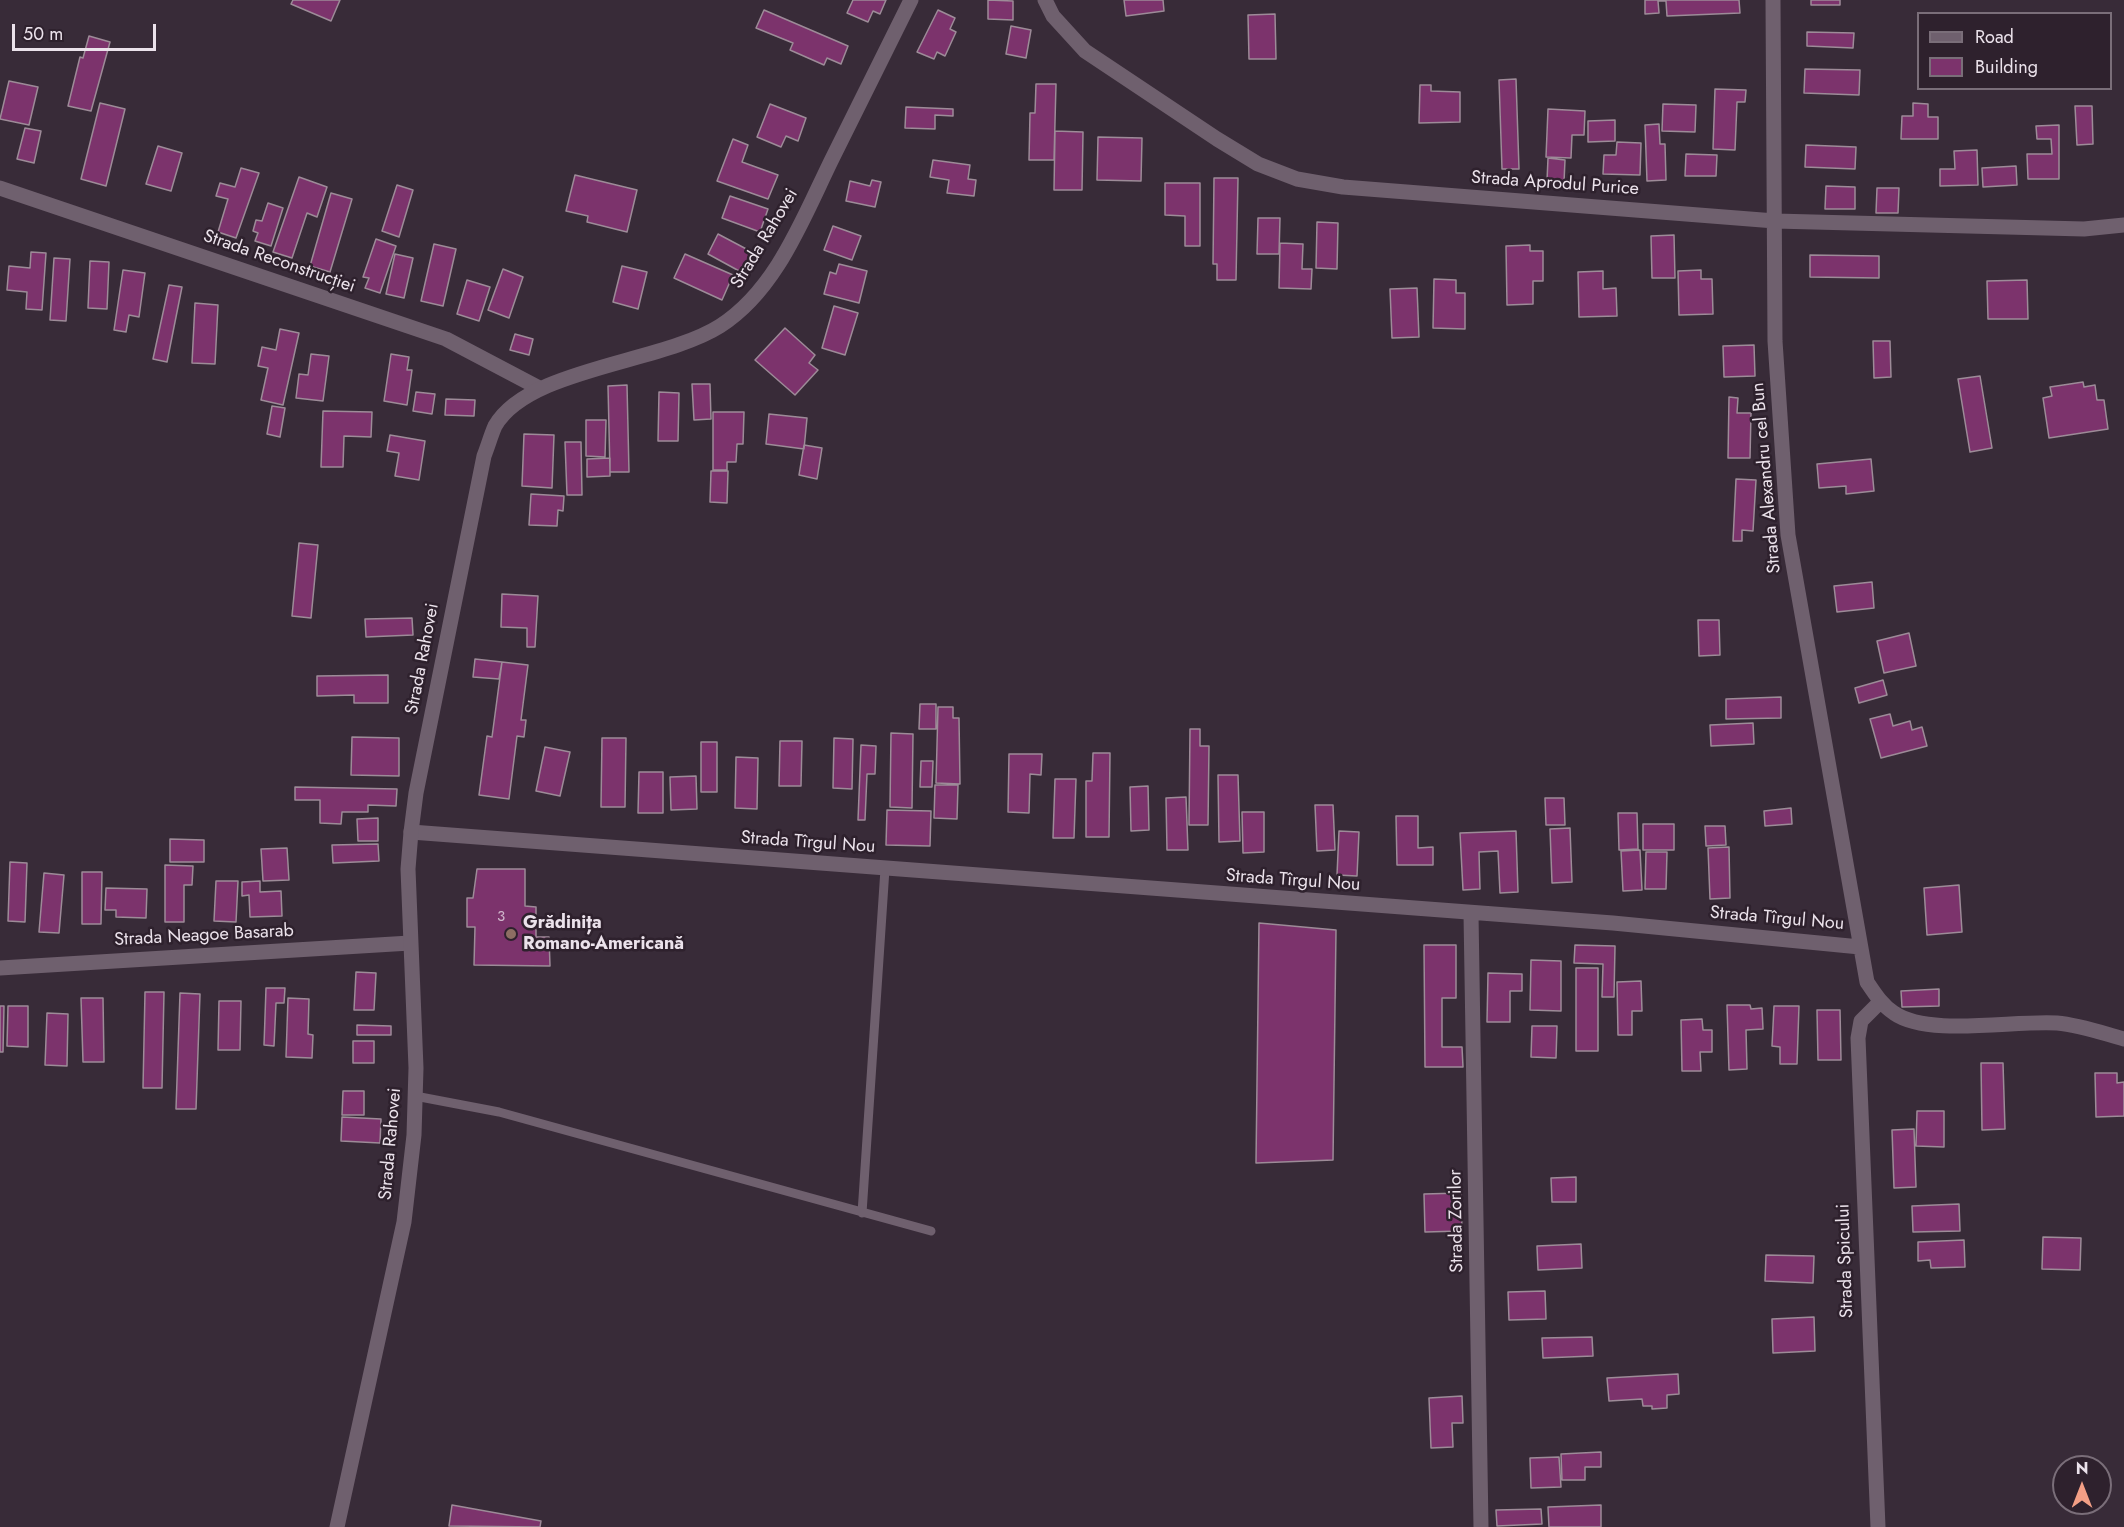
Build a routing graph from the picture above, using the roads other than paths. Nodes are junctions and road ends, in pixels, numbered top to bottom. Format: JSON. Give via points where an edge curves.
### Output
{"nodes":[{"id":1,"x":911,"y":0,"type":"edge"},
{"id":2,"x":1045,"y":0,"type":"edge"},
{"id":3,"x":1773,"y":0,"type":"edge"},
{"id":4,"x":0,"y":188,"type":"edge"},
{"id":5,"x":1775,"y":220,"type":"junction"},
{"id":6,"x":2124,"y":225,"type":"edge"},
{"id":7,"x":538,"y":388,"type":"junction"},
{"id":8,"x":411,"y":832,"type":"junction"},
{"id":9,"x":885,"y":869,"type":"junction"},
{"id":10,"x":1471,"y":914,"type":"junction"},
{"id":11,"x":410,"y":943,"type":"junction"},
{"id":12,"x":1860,"y":947,"type":"junction"},
{"id":13,"x":0,"y":968,"type":"edge"},
{"id":14,"x":1880,"y":1002,"type":"junction"},
{"id":15,"x":2124,"y":1039,"type":"edge"},
{"id":16,"x":415,"y":1096,"type":"junction"},
{"id":17,"x":862,"y":1213,"type":"junction"},
{"id":18,"x":931,"y":1231,"type":"dead end"},
{"id":19,"x":337,"y":1527,"type":"edge"},
{"id":20,"x":1481,"y":1527,"type":"edge"},
{"id":21,"x":1878,"y":1527,"type":"edge"}],
"edges":[{"from":1,"to":7,"type":"street","name":"Strada Rahovei","via":[[796,232],[748,306],[718,327],[669,349]]},
{"from":2,"to":5,"type":"street","name":"Strada Aprodul Purice","via":[[1053,16],[1085,51],[1258,164],[1297,179],[1343,187]]},
{"from":3,"to":5,"type":"street","name":"Strada Alexandru cel Bun"},
{"from":4,"to":7,"type":"street","name":"Strada Reconstrucției","via":[[446,339]]},
{"from":5,"to":6,"type":"street","name":"Strada Aprodul Purice","via":[[2084,229]]},
{"from":5,"to":12,"type":"street","name":"Strada Alexandru cel Bun","via":[[1775,341],[1788,535]]},
{"from":7,"to":8,"type":"street","name":"Strada Rahovei","via":[[517,402],[496,425],[484,456]]},
{"from":8,"to":9,"type":"street","name":"Strada Tîrgul Nou"},
{"from":8,"to":11,"type":"street","name":"Strada Rahovei"},
{"from":9,"to":10,"type":"street","name":"Strada Tîrgul Nou"},
{"from":9,"to":17,"type":"lane"},
{"from":10,"to":12,"type":"street","name":"Strada Tîrgul Nou","via":[[1613,923]]},
{"from":10,"to":20,"type":"street","name":"Strada Zorilor"},
{"from":11,"to":13,"type":"street","name":"Strada Neagoe Basarab"},
{"from":11,"to":16,"type":"street","name":"Strada Rahovei","via":[[416,1028]]},
{"from":12,"to":14,"type":"street","name":"Strada Tîrgul Nou","via":[[1868,982]]},
{"from":14,"to":15,"type":"street","name":"Strada Tîrgul Nou","via":[[1912,1022],[2057,1023]]},
{"from":14,"to":21,"type":"street","name":"Strada Spicului","via":[[1861,1021],[1858,1038]]},
{"from":16,"to":17,"type":"lane","via":[[499,1112]]},
{"from":16,"to":19,"type":"street","name":"Strada Rahovei","via":[[404,1222]]},
{"from":17,"to":18,"type":"lane"}]}
